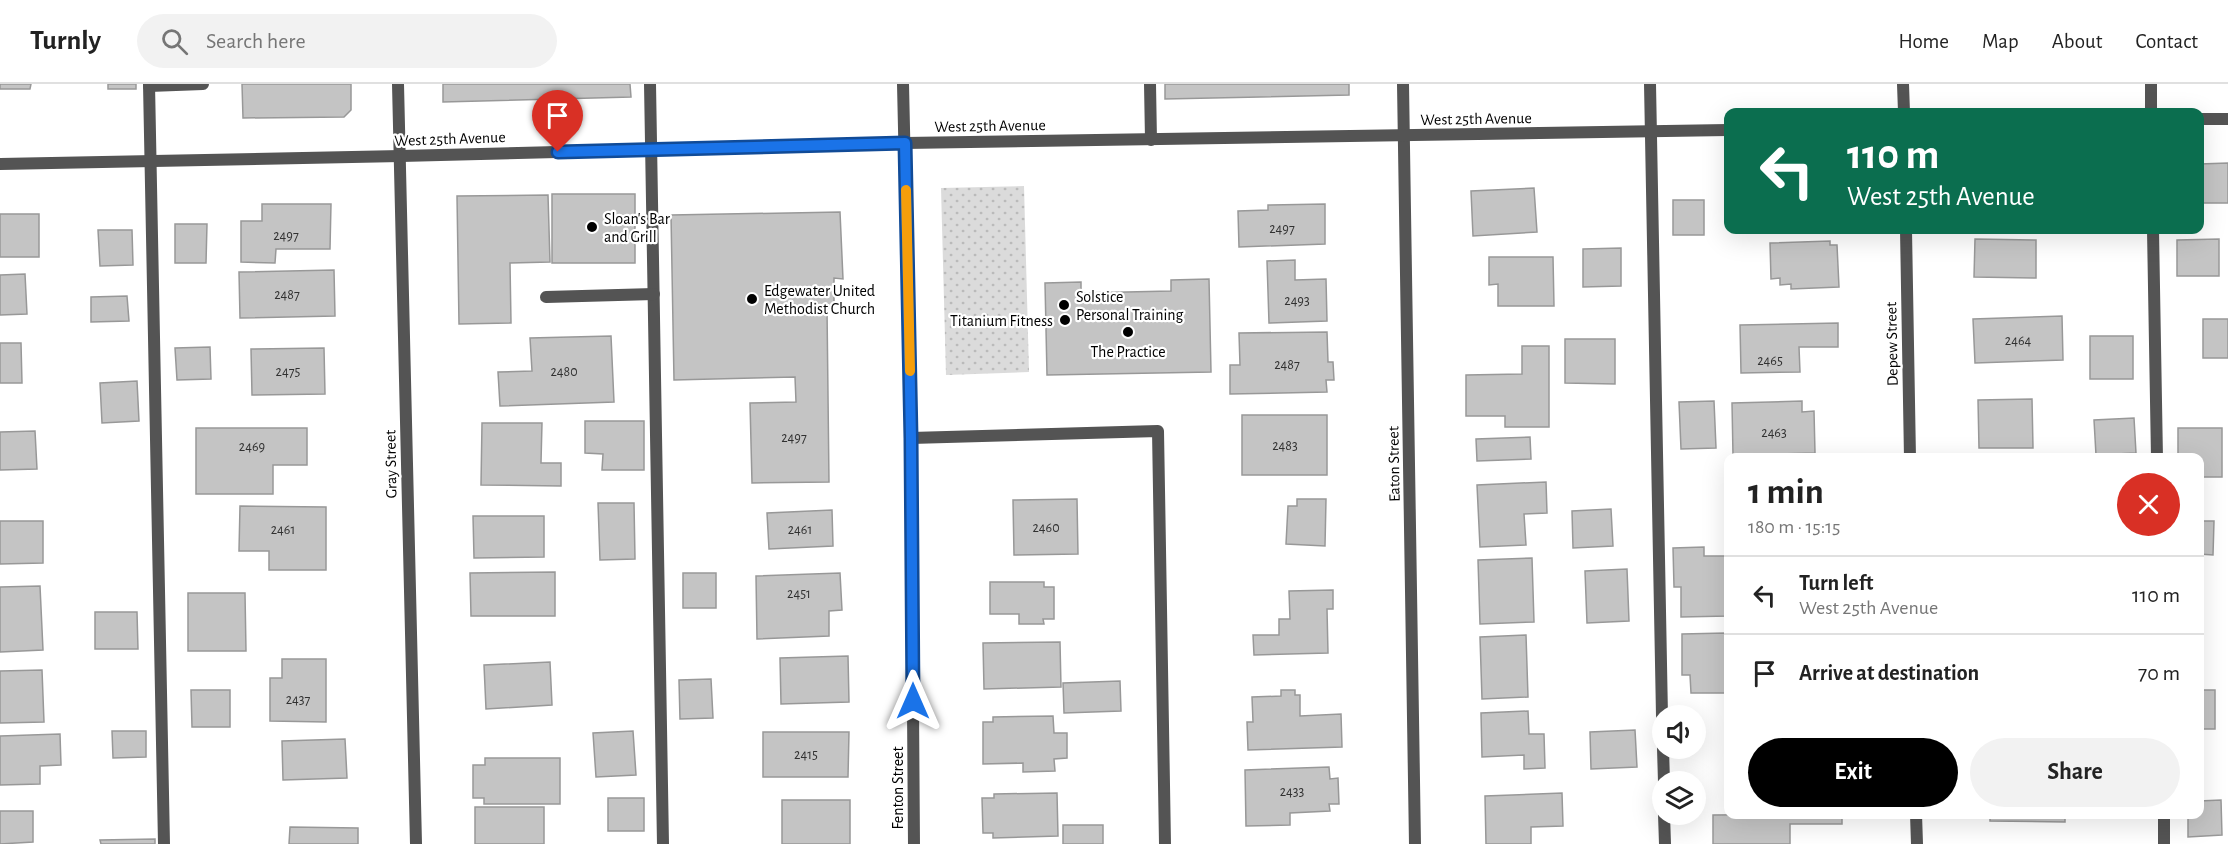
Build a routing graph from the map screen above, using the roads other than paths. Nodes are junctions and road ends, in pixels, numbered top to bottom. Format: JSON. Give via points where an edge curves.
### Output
{"nodes":[{"id":1,"x":202,"y":84,"type":"edge"},
{"id":2,"x":398,"y":84,"type":"edge"},
{"id":3,"x":650,"y":84,"type":"edge"},
{"id":4,"x":903,"y":84,"type":"edge"},
{"id":5,"x":1150,"y":84,"type":"edge"},
{"id":6,"x":1403,"y":84,"type":"edge"},
{"id":7,"x":1650,"y":84,"type":"edge"},
{"id":8,"x":1903,"y":84,"type":"edge"},
{"id":9,"x":2151,"y":84,"type":"edge"},
{"id":10,"x":148,"y":85,"type":"edge"},
{"id":11,"x":1904,"y":108,"type":"edge"},
{"id":12,"x":2151,"y":108,"type":"edge"},
{"id":13,"x":2204,"y":119,"type":"edge"},
{"id":14,"x":2228,"y":119,"type":"edge"},
{"id":15,"x":1724,"y":130,"type":"edge"},
{"id":16,"x":1651,"y":132,"type":"junction"},
{"id":17,"x":1404,"y":136,"type":"junction"},
{"id":18,"x":1151,"y":140,"type":"junction"},
{"id":19,"x":905,"y":143,"type":"junction"},
{"id":20,"x":651,"y":150,"type":"junction"},
{"id":21,"x":401,"y":156,"type":"junction"},
{"id":22,"x":150,"y":161,"type":"junction"},
{"id":23,"x":0,"y":164,"type":"edge"},
{"id":24,"x":1906,"y":234,"type":"edge"},
{"id":25,"x":2153,"y":234,"type":"edge"},
{"id":26,"x":654,"y":294,"type":"junction"},
{"id":27,"x":546,"y":297,"type":"dead end"},
{"id":28,"x":911,"y":438,"type":"junction"},
{"id":29,"x":1910,"y":453,"type":"edge"},
{"id":30,"x":2157,"y":453,"type":"edge"},
{"id":31,"x":1662,"y":705,"type":"edge"},
{"id":32,"x":1916,"y":819,"type":"edge"},
{"id":33,"x":2163,"y":819,"type":"edge"},
{"id":34,"x":1664,"y":825,"type":"edge"},
{"id":35,"x":164,"y":844,"type":"edge"},
{"id":36,"x":416,"y":844,"type":"edge"},
{"id":37,"x":663,"y":844,"type":"edge"},
{"id":38,"x":914,"y":844,"type":"edge"},
{"id":39,"x":1165,"y":844,"type":"edge"},
{"id":40,"x":1415,"y":844,"type":"edge"},
{"id":41,"x":1665,"y":844,"type":"edge"},
{"id":42,"x":1917,"y":844,"type":"edge"},
{"id":43,"x":2164,"y":844,"type":"edge"}],
"edges":[{"from":1,"to":10,"type":"street"},
{"from":2,"to":21,"type":"street","name":"Gray Street"},
{"from":3,"to":20,"type":"street"},
{"from":4,"to":19,"type":"street","name":"Fenton Street"},
{"from":5,"to":18,"type":"street"},
{"from":6,"to":17,"type":"street","name":"Eaton Street"},
{"from":7,"to":16,"type":"street"},
{"from":8,"to":11,"type":"street"},
{"from":9,"to":12,"type":"street"},
{"from":10,"to":22,"type":"street"},
{"from":13,"to":14,"type":"street"},
{"from":15,"to":16,"type":"street","name":"West 25th Avenue"},
{"from":16,"to":17,"type":"street","name":"West 25th Avenue"},
{"from":16,"to":31,"type":"street"},
{"from":17,"to":18,"type":"street","name":"West 25th Avenue"},
{"from":17,"to":40,"type":"street","name":"Eaton Street"},
{"from":18,"to":19,"type":"street","name":"West 25th Avenue"},
{"from":19,"to":20,"type":"street","name":"West 25th Avenue"},
{"from":19,"to":28,"type":"street","name":"Fenton Street"},
{"from":20,"to":21,"type":"street","name":"West 25th Avenue"},
{"from":20,"to":26,"type":"street"},
{"from":21,"to":22,"type":"street","name":"West 25th Avenue"},
{"from":21,"to":36,"type":"street","name":"Gray Street"},
{"from":22,"to":23,"type":"street","name":"West 25th Avenue"},
{"from":22,"to":35,"type":"street"},
{"from":24,"to":29,"type":"street","name":"Depew Street"},
{"from":25,"to":30,"type":"street"},
{"from":26,"to":27,"type":"street"},
{"from":26,"to":37,"type":"street"},
{"from":28,"to":38,"type":"street","name":"Fenton Street"},
{"from":28,"to":39,"type":"street","via":[[1158,431]]},
{"from":32,"to":42,"type":"street"},
{"from":33,"to":43,"type":"street"},
{"from":34,"to":41,"type":"street"}]}
